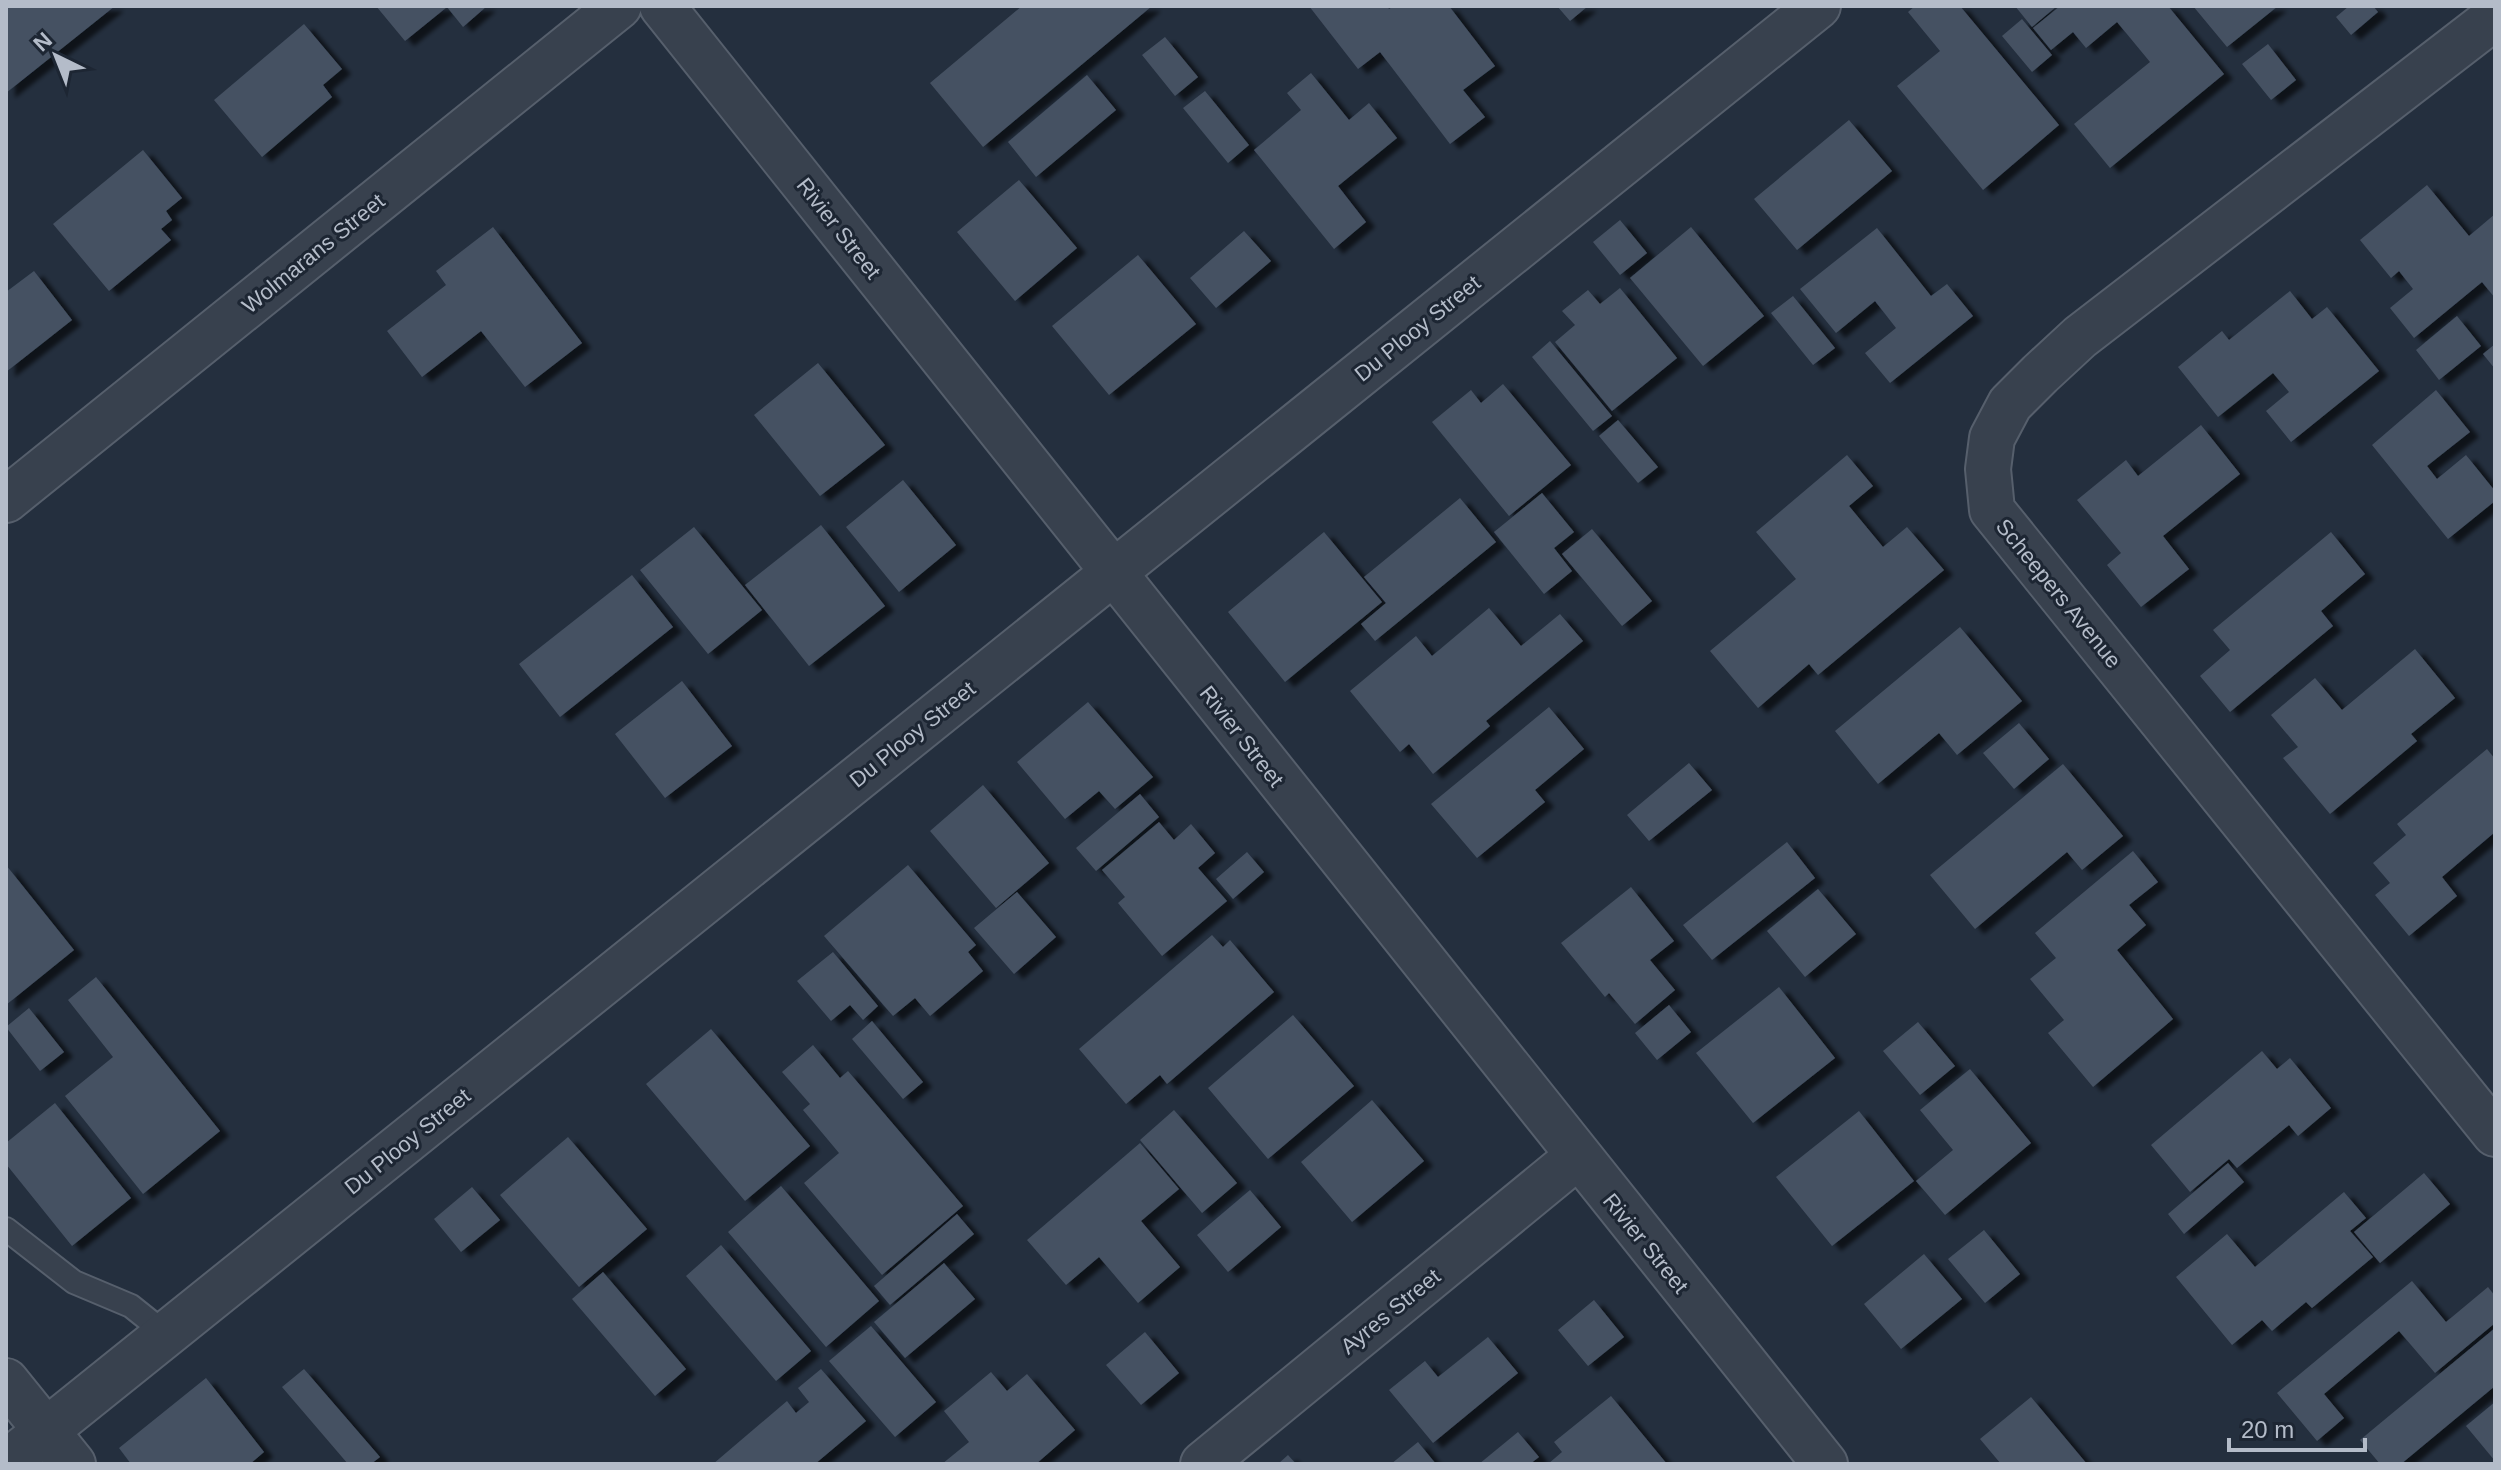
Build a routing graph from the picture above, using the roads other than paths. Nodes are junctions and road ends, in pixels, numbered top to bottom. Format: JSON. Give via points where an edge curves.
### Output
{"nodes":[{"id":1,"x":619,"y":6,"type":"edge"},
{"id":2,"x":662,"y":6,"type":"edge"},
{"id":3,"x":1818,"y":6,"type":"edge"},
{"id":4,"x":2495,"y":17,"type":"edge"},
{"id":5,"x":6,"y":500,"type":"edge"},
{"id":6,"x":1113,"y":572,"type":"junction"},
{"id":7,"x":2495,"y":1134,"type":"edge"},
{"id":8,"x":1577,"y":1157,"type":"junction"},
{"id":9,"x":6,"y":1229,"type":"edge"},
{"id":10,"x":166,"y":1334,"type":"junction"},
{"id":11,"x":6,"y":1381,"type":"edge"},
{"id":12,"x":46,"y":1430,"type":"junction"},
{"id":13,"x":6,"y":1463,"type":"edge"},
{"id":14,"x":73,"y":1464,"type":"edge"},
{"id":15,"x":1203,"y":1464,"type":"edge"},
{"id":16,"x":1825,"y":1464,"type":"edge"}],
"edges":[{"from":1,"to":5,"type":"street","name":"Wolmarans Street"},
{"from":2,"to":6,"type":"street","name":"Rivier Street"},
{"from":3,"to":6,"type":"street","name":"Du Plooy Street"},
{"from":4,"to":7,"type":"street","name":"Scheepers Avenue","via":[[2070,346],[2010,404],[1992,438],[1988,469],[1992,510]]},
{"from":6,"to":8,"type":"street","name":"Rivier Street"},
{"from":6,"to":10,"type":"street","name":"Du Plooy Street"},
{"from":8,"to":15,"type":"street","name":"Ayres Street"},
{"from":8,"to":16,"type":"street","name":"Rivier Street"},
{"from":9,"to":10,"type":"lane","via":[[74,1282],[131,1306]]},
{"from":10,"to":12,"type":"street","name":"Du Plooy Street"},
{"from":11,"to":12,"type":"street"},
{"from":12,"to":13,"type":"street","name":"Du Plooy Street"},
{"from":12,"to":14,"type":"street"}]}
